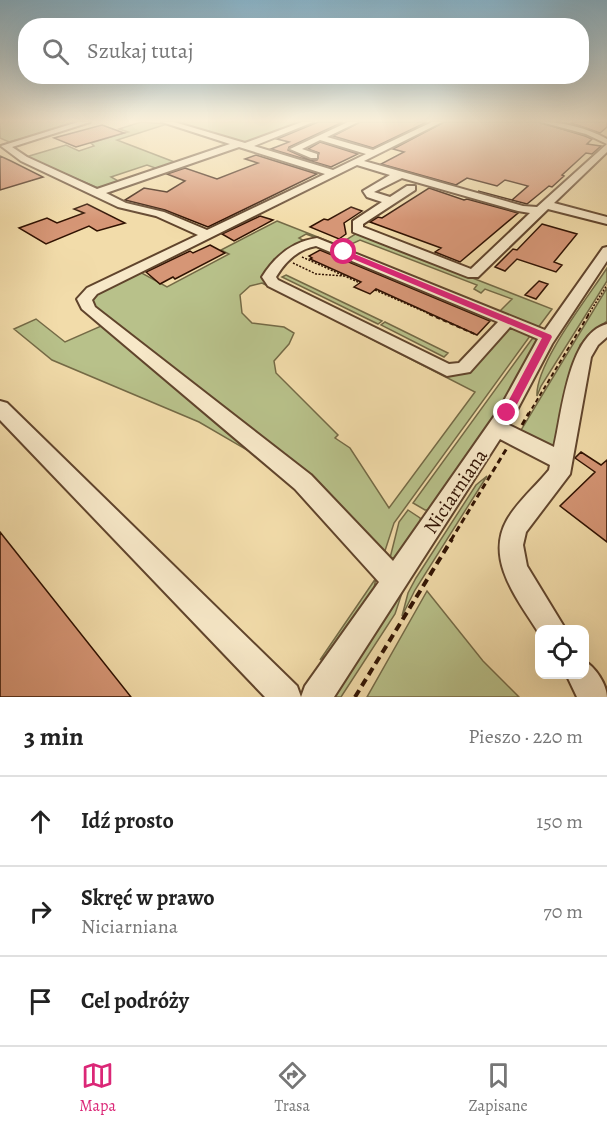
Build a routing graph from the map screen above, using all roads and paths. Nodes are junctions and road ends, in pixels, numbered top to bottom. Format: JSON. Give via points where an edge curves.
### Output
{"nodes":[{"id":1,"x":17,"y":155,"type":"edge"},
{"id":2,"x":215,"y":155,"type":"edge"},
{"id":3,"x":281,"y":155,"type":"edge"},
{"id":4,"x":308,"y":155,"type":"edge"},
{"id":5,"x":371,"y":155,"type":"edge"},
{"id":6,"x":599,"y":155,"type":"edge"},
{"id":7,"x":326,"y":160,"type":"dead end"},
{"id":8,"x":351,"y":164,"type":"junction"},
{"id":9,"x":334,"y":168,"type":"junction"},
{"id":10,"x":402,"y":175,"type":"junction"},
{"id":11,"x":411,"y":188,"type":"dead end"},
{"id":12,"x":97,"y":194,"type":"junction"},
{"id":13,"x":391,"y":201,"type":"junction"},
{"id":14,"x":543,"y":208,"type":"junction"},
{"id":15,"x":607,"y":221,"type":"edge"},
{"id":16,"x":209,"y":235,"type":"junction"},
{"id":17,"x":607,"y":251,"type":"edge"},
{"id":18,"x":299,"y":256,"type":"dead end"},
{"id":19,"x":360,"y":283,"type":"dead end"},
{"id":20,"x":607,"y":285,"type":"edge"},
{"id":21,"x":375,"y":290,"type":"dead end"},
{"id":22,"x":507,"y":321,"type":"junction"},
{"id":23,"x":607,"y":329,"type":"edge"},
{"id":24,"x":478,"y":336,"type":"dead end"},
{"id":25,"x":548,"y":337,"type":"junction"},
{"id":26,"x":0,"y":408,"type":"edge"},
{"id":27,"x":506,"y":433,"type":"junction"},
{"id":28,"x":562,"y":462,"type":"junction"},
{"id":29,"x":395,"y":581,"type":"junction"},
{"id":30,"x":549,"y":625,"type":"edge"},
{"id":31,"x":583,"y":679,"type":"edge"},
{"id":32,"x":286,"y":697,"type":"edge"},
{"id":33,"x":316,"y":697,"type":"edge"},
{"id":34,"x":355,"y":697,"type":"edge"},
{"id":35,"x":594,"y":697,"type":"edge"}],
"edges":[{"from":1,"to":12,"type":"street"},
{"from":2,"to":12,"type":"street"},
{"from":3,"to":9,"type":"street"},
{"from":4,"to":7,"type":"street"},
{"from":5,"to":8,"type":"street"},
{"from":6,"to":14,"type":"street"},
{"from":8,"to":9,"type":"street"},
{"from":8,"to":10,"type":"street"},
{"from":9,"to":16,"type":"street"},
{"from":10,"to":13,"type":"street","via":[[368,191]]},
{"from":10,"to":14,"type":"street","via":[[522,209]]},
{"from":11,"to":13,"type":"street"},
{"from":12,"to":16,"type":"street"},
{"from":13,"to":14,"type":"street","via":[[357,223],[357,229],[473,274]]},
{"from":14,"to":15,"type":"street"},
{"from":16,"to":29,"type":"street","via":[[92,291],[84,299],[85,304],[303,482]]},
{"from":17,"to":25,"type":"street","name":"Niciarniana"},
{"from":18,"to":19,"type":"path"},
{"from":20,"to":27,"type":"path","via":[[540,396]]},
{"from":21,"to":24,"type":"path"},
{"from":22,"to":22,"type":"street","via":[[317,242],[307,243],[283,257],[269,277],[273,283],[447,370],[464,368]]},
{"from":22,"to":25,"type":"street"},
{"from":23,"to":28,"type":"street","via":[[591,342],[583,357]]},
{"from":25,"to":27,"type":"street","name":"Niciarniana"},
{"from":26,"to":32,"type":"street"},
{"from":27,"to":28,"type":"street"},
{"from":27,"to":29,"type":"street","name":"Niciarniana"},
{"from":27,"to":34,"type":"path"},
{"from":28,"to":30,"type":"street","via":[[556,479],[516,527],[511,545],[515,570]]},
{"from":29,"to":33,"type":"street","name":"Niciarniana"},
{"from":31,"to":35,"type":"street"}]}
